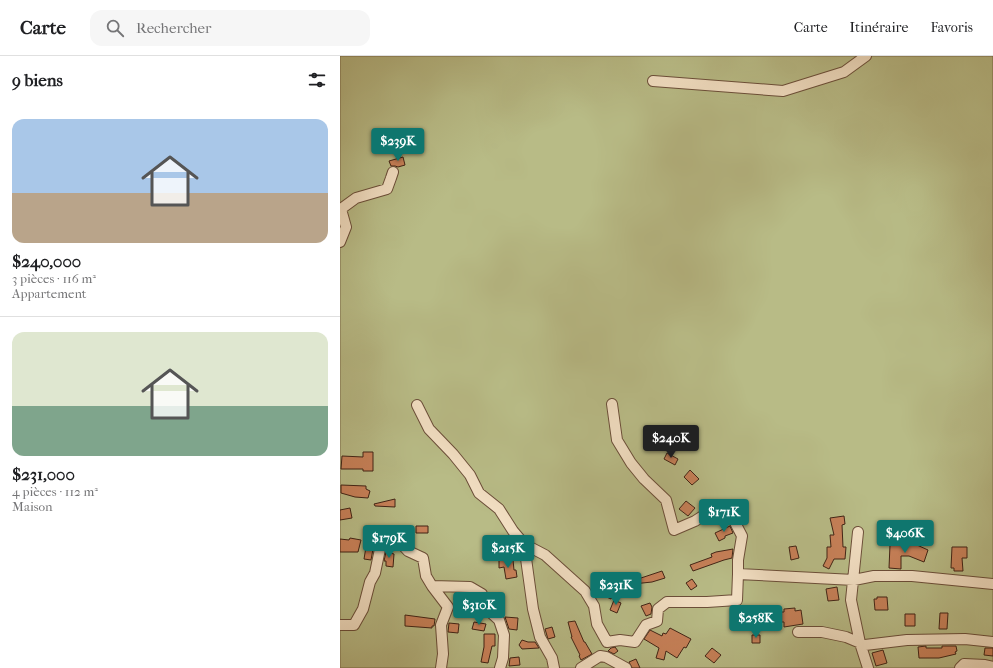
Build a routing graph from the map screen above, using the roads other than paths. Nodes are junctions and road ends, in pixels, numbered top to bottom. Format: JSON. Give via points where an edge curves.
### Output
{"nodes":[{"id":1,"x":866,"y":56,"type":"edge"},
{"id":2,"x":653,"y":81,"type":"dead end"},
{"id":3,"x":393,"y":172,"type":"dead end"},
{"id":4,"x":340,"y":242,"type":"edge"},
{"id":5,"x":612,"y":404,"type":"dead end"},
{"id":6,"x":418,"y":405,"type":"dead end"},
{"id":7,"x":858,"y":532,"type":"dead end"},
{"id":8,"x":524,"y":544,"type":"junction"},
{"id":9,"x":738,"y":574,"type":"junction"},
{"id":10,"x":854,"y":580,"type":"junction"},
{"id":11,"x":993,"y":584,"type":"edge"},
{"id":12,"x":432,"y":586,"type":"junction"},
{"id":13,"x":340,"y":625,"type":"edge"},
{"id":14,"x":798,"y":632,"type":"dead end"},
{"id":15,"x":993,"y":642,"type":"edge"},
{"id":16,"x":860,"y":643,"type":"junction"},
{"id":17,"x":993,"y":667,"type":"edge"},
{"id":18,"x":441,"y":668,"type":"edge"},
{"id":19,"x":500,"y":668,"type":"edge"},
{"id":20,"x":554,"y":668,"type":"edge"},
{"id":21,"x":581,"y":668,"type":"edge"},
{"id":22,"x":626,"y":668,"type":"edge"},
{"id":23,"x":868,"y":668,"type":"edge"},
{"id":24,"x":960,"y":668,"type":"edge"}],
"edges":[{"from":1,"to":2,"type":"street","via":[[844,72],[783,91]]},
{"from":3,"to":4,"type":"street","via":[[387,189],[356,198],[341,209],[346,227]]},
{"from":5,"to":9,"type":"street","via":[[617,440],[644,479],[666,500],[674,530],[709,512],[727,507],[742,536]]},
{"from":6,"to":8,"type":"street","via":[[429,429],[470,475],[479,493],[499,509]]},
{"from":7,"to":10,"type":"street"},
{"from":8,"to":9,"type":"street","via":[[545,555],[585,591],[594,606],[597,624],[607,642],[635,642],[646,625],[657,621],[658,609],[667,602],[737,600]]},
{"from":8,"to":20,"type":"street","via":[[533,609],[540,637],[552,658]]},
{"from":9,"to":10,"type":"street"},
{"from":10,"to":11,"type":"street","via":[[874,576],[912,576]]},
{"from":10,"to":16,"type":"street","via":[[851,600]]},
{"from":12,"to":13,"type":"street","via":[[426,576],[423,558],[408,551],[393,534],[380,548],[364,609],[354,625]]},
{"from":12,"to":18,"type":"street","via":[[448,607],[441,625]]},
{"from":12,"to":19,"type":"street","via":[[470,587],[482,594],[488,610],[498,620],[504,635]]},
{"from":14,"to":16,"type":"street","via":[[846,636]]},
{"from":15,"to":16,"type":"street","via":[[951,639],[907,640],[866,645]]},
{"from":16,"to":23,"type":"street"},
{"from":17,"to":24,"type":"street","via":[[964,664]]},
{"from":21,"to":22,"type":"street","via":[[600,656]]}]}
